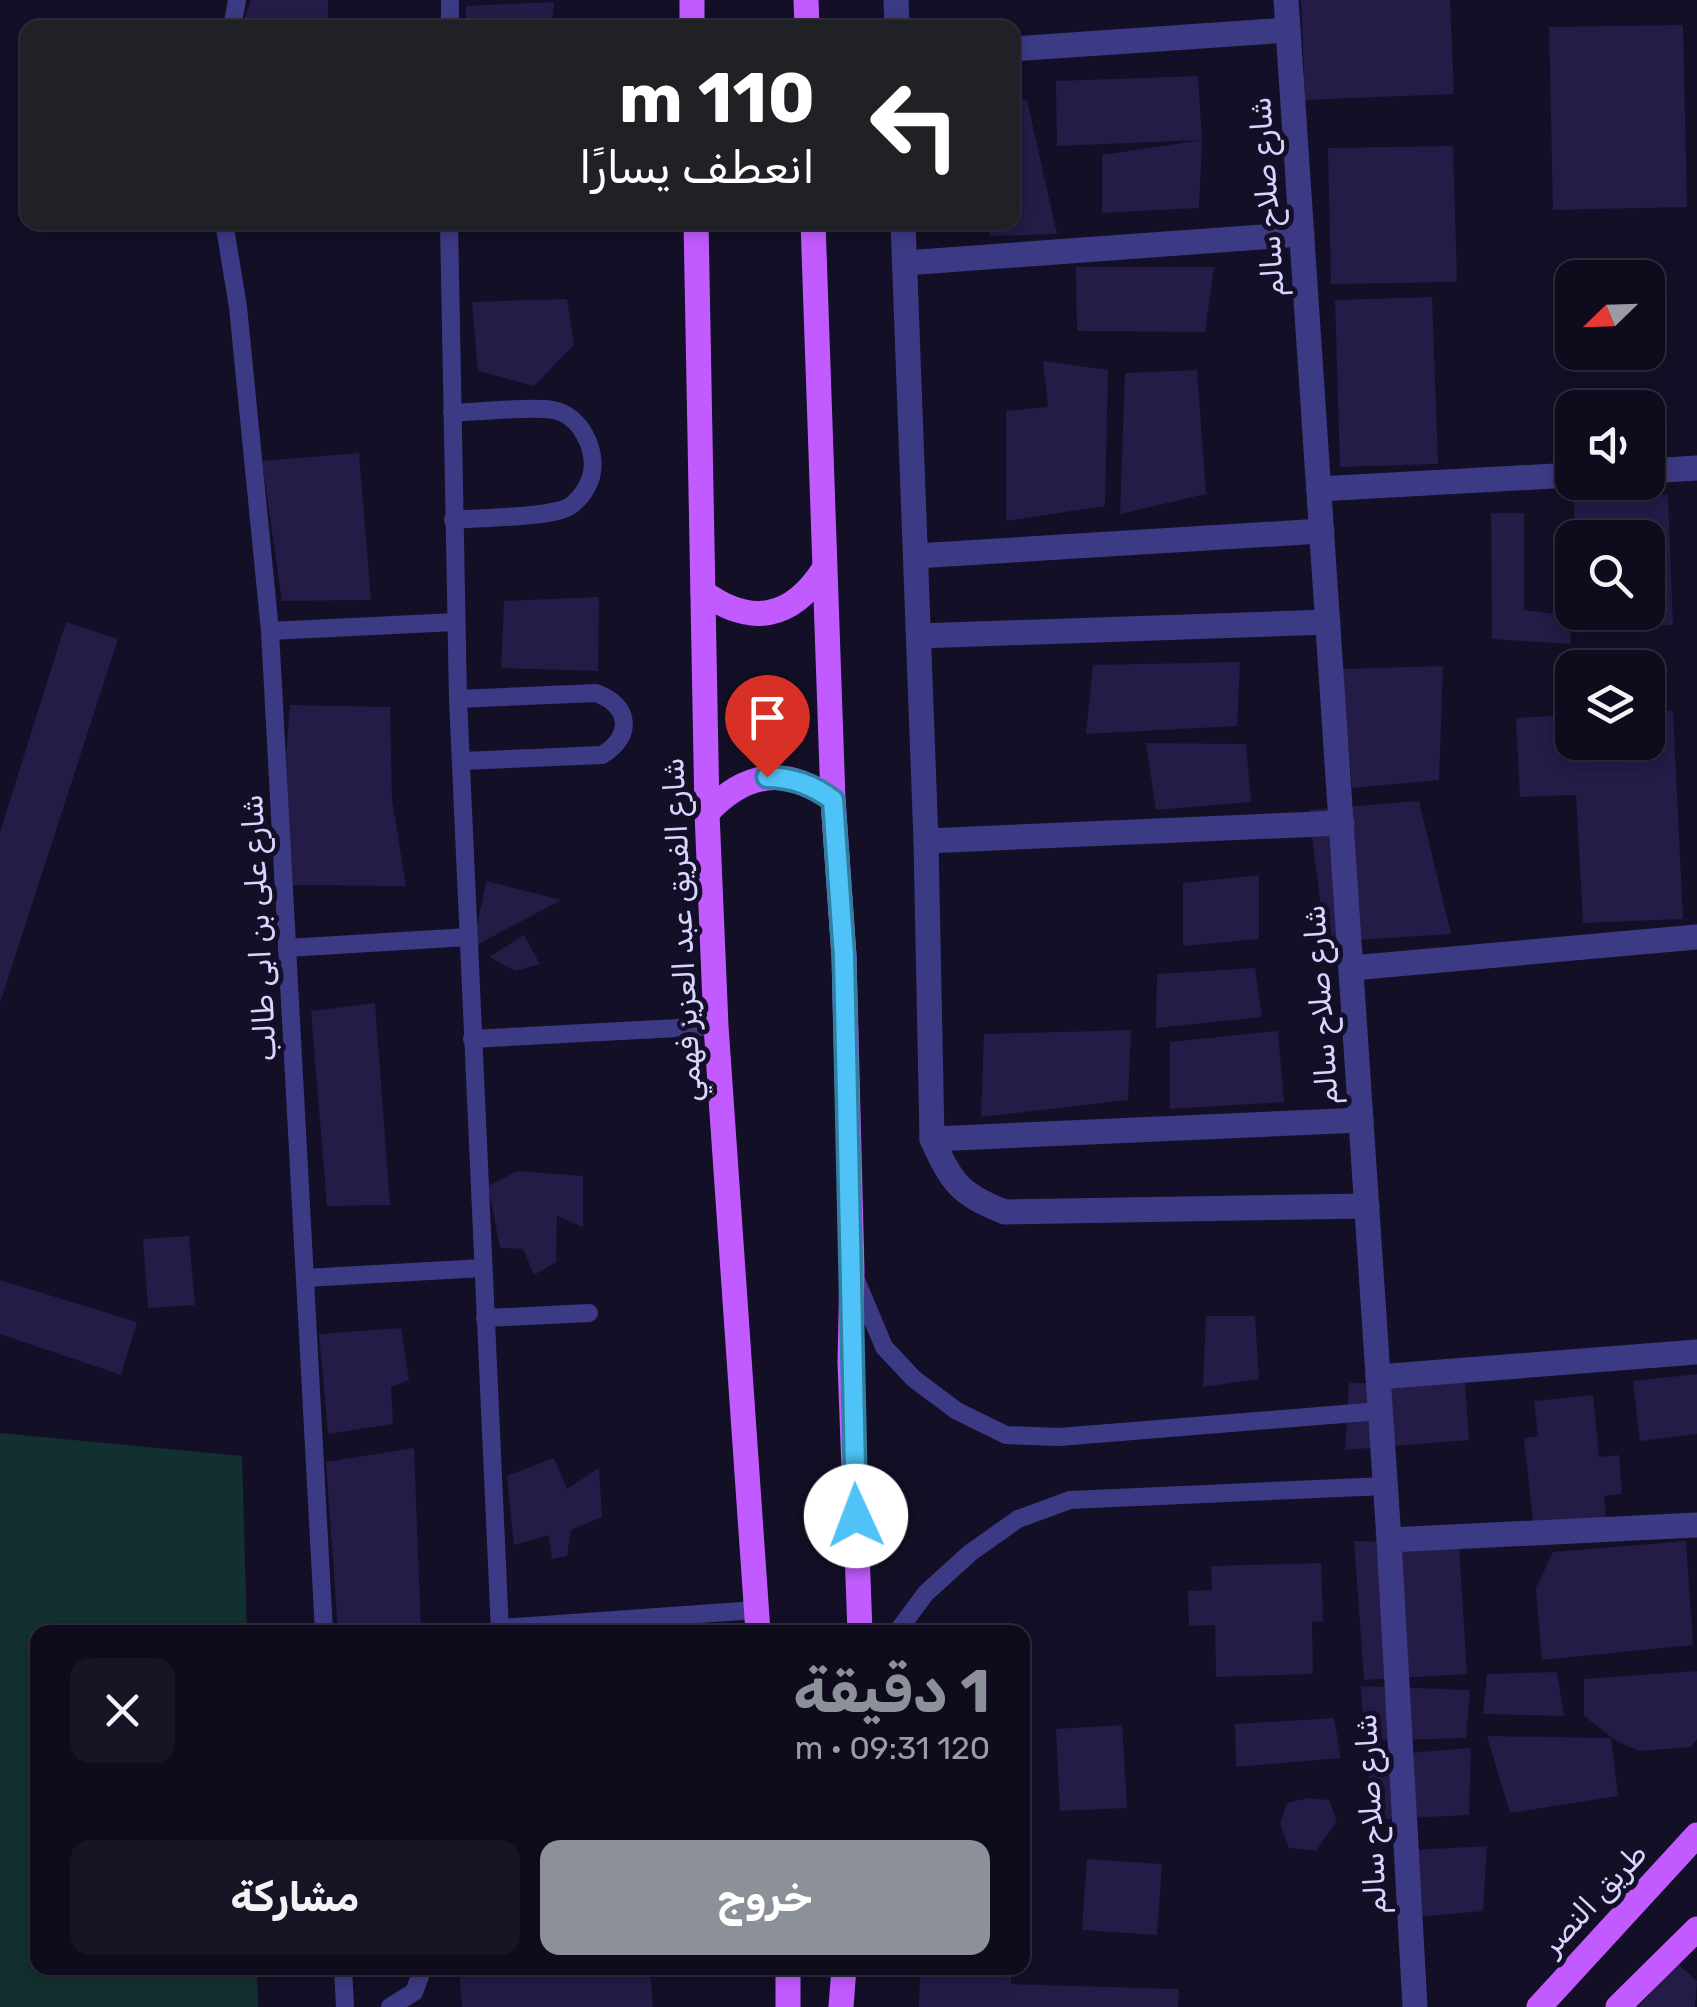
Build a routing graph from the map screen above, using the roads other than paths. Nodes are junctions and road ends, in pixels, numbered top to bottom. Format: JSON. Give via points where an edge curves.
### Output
{"nodes":[{"id":1,"x":1286,"y":0,"type":"edge"},
{"id":2,"x":1288,"y":30,"type":"junction"},
{"id":3,"x":1020,"y":48,"type":"edge"},
{"id":4,"x":225,"y":230,"type":"edge"},
{"id":5,"x":449,"y":230,"type":"edge"},
{"id":6,"x":696,"y":230,"type":"edge"},
{"id":7,"x":813,"y":230,"type":"edge"},
{"id":8,"x":904,"y":230,"type":"edge"},
{"id":9,"x":1302,"y":234,"type":"junction"},
{"id":10,"x":905,"y":263,"type":"junction"},
{"id":11,"x":452,"y":413,"type":"junction"},
{"id":12,"x":1697,"y":468,"type":"edge"},
{"id":13,"x":1665,"y":470,"type":"edge"},
{"id":14,"x":1555,"y":476,"type":"edge"},
{"id":15,"x":1319,"y":489,"type":"junction"},
{"id":16,"x":454,"y":520,"type":"junction"},
{"id":17,"x":1322,"y":530,"type":"junction"},
{"id":18,"x":916,"y":556,"type":"junction"},
{"id":19,"x":824,"y":569,"type":"junction"},
{"id":20,"x":703,"y":592,"type":"junction"},
{"id":21,"x":455,"y":622,"type":"junction"},
{"id":22,"x":1328,"y":622,"type":"junction"},
{"id":23,"x":270,"y":631,"type":"junction"},
{"id":24,"x":918,"y":636,"type":"junction"},
{"id":25,"x":458,"y":699,"type":"junction"},
{"id":26,"x":461,"y":761,"type":"junction"},
{"id":27,"x":833,"y":800,"type":"junction"},
{"id":28,"x":708,"y":813,"type":"junction"},
{"id":29,"x":1342,"y":823,"type":"junction"},
{"id":30,"x":926,"y":842,"type":"junction"},
{"id":31,"x":1697,"y":937,"type":"edge"},
{"id":32,"x":468,"y":938,"type":"junction"},
{"id":33,"x":287,"y":948,"type":"junction"},
{"id":34,"x":1352,"y":968,"type":"junction"},
{"id":35,"x":716,"y":1026,"type":"junction"},
{"id":36,"x":472,"y":1039,"type":"junction"},
{"id":37,"x":1362,"y":1120,"type":"junction"},
{"id":38,"x":932,"y":1139,"type":"junction"},
{"id":39,"x":1367,"y":1206,"type":"junction"},
{"id":40,"x":482,"y":1268,"type":"junction"},
{"id":41,"x":852,"y":1270,"type":"junction"},
{"id":42,"x":305,"y":1278,"type":"junction"},
{"id":43,"x":589,"y":1314,"type":"dead end"},
{"id":44,"x":485,"y":1318,"type":"junction"},
{"id":45,"x":1697,"y":1352,"type":"edge"},
{"id":46,"x":1378,"y":1377,"type":"junction"},
{"id":47,"x":1380,"y":1411,"type":"junction"},
{"id":48,"x":1385,"y":1486,"type":"junction"},
{"id":49,"x":1697,"y":1524,"type":"edge"},
{"id":50,"x":1389,"y":1540,"type":"junction"},
{"id":51,"x":757,"y":1621,"type":"edge"},
{"id":52,"x":324,"y":1625,"type":"edge"},
{"id":53,"x":500,"y":1625,"type":"edge"},
{"id":54,"x":643,"y":1625,"type":"edge"},
{"id":55,"x":860,"y":1625,"type":"edge"},
{"id":56,"x":903,"y":1625,"type":"edge"},
{"id":57,"x":1697,"y":1835,"type":"edge"},
{"id":58,"x":1697,"y":1929,"type":"edge"},
{"id":59,"x":343,"y":1975,"type":"edge"},
{"id":60,"x":420,"y":1975,"type":"edge"},
{"id":61,"x":788,"y":1975,"type":"edge"},
{"id":62,"x":843,"y":1975,"type":"edge"},
{"id":63,"x":345,"y":2007,"type":"edge"},
{"id":64,"x":390,"y":2007,"type":"edge"},
{"id":65,"x":788,"y":2007,"type":"edge"},
{"id":66,"x":841,"y":2007,"type":"edge"},
{"id":67,"x":1415,"y":2007,"type":"edge"},
{"id":68,"x":1538,"y":2007,"type":"edge"},
{"id":69,"x":1618,"y":2007,"type":"edge"}],
"edges":[{"from":1,"to":2,"type":"street","name":"شارع صلاح سالم"},
{"from":2,"to":3,"type":"street"},
{"from":2,"to":9,"type":"street","name":"شارع صلاح سالم"},
{"from":4,"to":23,"type":"lane","name":"شارع على بن ابى طالب"},
{"from":5,"to":11,"type":"lane"},
{"from":6,"to":20,"type":"main road","name":"شارع الفريق عبد العزيز فهمي"},
{"from":7,"to":19,"type":"main road"},
{"from":8,"to":10,"type":"street"},
{"from":9,"to":10,"type":"street"},
{"from":9,"to":15,"type":"street","name":"شارع صلاح سالم"},
{"from":10,"to":18,"type":"street"},
{"from":11,"to":16,"type":"lane"},
{"from":11,"to":16,"type":"lane","via":[[554,410],[586,436],[592,456],[591,478],[564,510]]},
{"from":12,"to":13,"type":"street"},
{"from":14,"to":15,"type":"street"},
{"from":15,"to":17,"type":"street","name":"شارع صلاح سالم"},
{"from":16,"to":21,"type":"lane"},
{"from":17,"to":18,"type":"street"},
{"from":17,"to":22,"type":"street","name":"شارع صلاح سالم"},
{"from":18,"to":24,"type":"street"},
{"from":19,"to":20,"type":"main road","via":[[811,590],[770,613],[746,614]]},
{"from":19,"to":27,"type":"main road"},
{"from":20,"to":28,"type":"main road","name":"شارع الفريق عبد العزيز فهمي"},
{"from":21,"to":23,"type":"lane"},
{"from":21,"to":25,"type":"lane"},
{"from":22,"to":24,"type":"street"},
{"from":22,"to":29,"type":"street","name":"شارع صلاح سالم"},
{"from":23,"to":33,"type":"lane","name":"شارع على بن ابى طالب"},
{"from":24,"to":30,"type":"street"},
{"from":25,"to":26,"type":"lane"},
{"from":25,"to":26,"type":"lane","via":[[596,693],[610,698],[624,721],[615,747],[602,755]]},
{"from":26,"to":32,"type":"lane"},
{"from":27,"to":28,"type":"main road","via":[[791,778],[767,777],[744,783]]},
{"from":27,"to":41,"type":"main road"},
{"from":28,"to":35,"type":"main road","name":"شارع الفريق عبد العزيز فهمي"},
{"from":29,"to":30,"type":"street"},
{"from":29,"to":34,"type":"street","name":"شارع صلاح سالم"},
{"from":30,"to":38,"type":"street"},
{"from":31,"to":34,"type":"street"},
{"from":32,"to":33,"type":"lane"},
{"from":32,"to":36,"type":"lane"},
{"from":33,"to":42,"type":"lane","name":"شارع على بن ابى طالب"},
{"from":34,"to":37,"type":"street","name":"شارع صلاح سالم"},
{"from":35,"to":36,"type":"lane"},
{"from":35,"to":51,"type":"main road","name":"شارع الفريق عبد العزيز فهمي"},
{"from":36,"to":40,"type":"lane"},
{"from":37,"to":38,"type":"street"},
{"from":37,"to":39,"type":"street","name":"شارع صلاح سالم"},
{"from":38,"to":39,"type":"street","via":[[950,1178],[1005,1212]]},
{"from":39,"to":46,"type":"street","name":"شارع صلاح سالم"},
{"from":40,"to":42,"type":"lane"},
{"from":40,"to":44,"type":"lane"},
{"from":41,"to":47,"type":"lane","via":[[884,1347],[957,1411],[1006,1435],[1059,1437]]},
{"from":41,"to":55,"type":"main road"},
{"from":42,"to":52,"type":"lane","name":"شارع على بن ابى طالب"},
{"from":43,"to":44,"type":"lane"},
{"from":44,"to":53,"type":"lane"},
{"from":45,"to":46,"type":"street"},
{"from":46,"to":47,"type":"street","name":"شارع صلاح سالم"},
{"from":47,"to":48,"type":"street","name":"شارع صلاح سالم"},
{"from":48,"to":50,"type":"street","name":"شارع صلاح سالم"},
{"from":48,"to":56,"type":"lane","via":[[1070,1500],[1018,1519],[970,1553]]},
{"from":49,"to":50,"type":"street"},
{"from":50,"to":67,"type":"street","name":"شارع صلاح سالم"},
{"from":51,"to":54,"type":"lane"},
{"from":57,"to":68,"type":"main road","name":"طريق النصر"},
{"from":58,"to":69,"type":"main road"},
{"from":59,"to":63,"type":"lane"},
{"from":60,"to":64,"type":"lane","via":[[414,1992]]},
{"from":61,"to":65,"type":"main road"},
{"from":62,"to":66,"type":"main road"}]}
